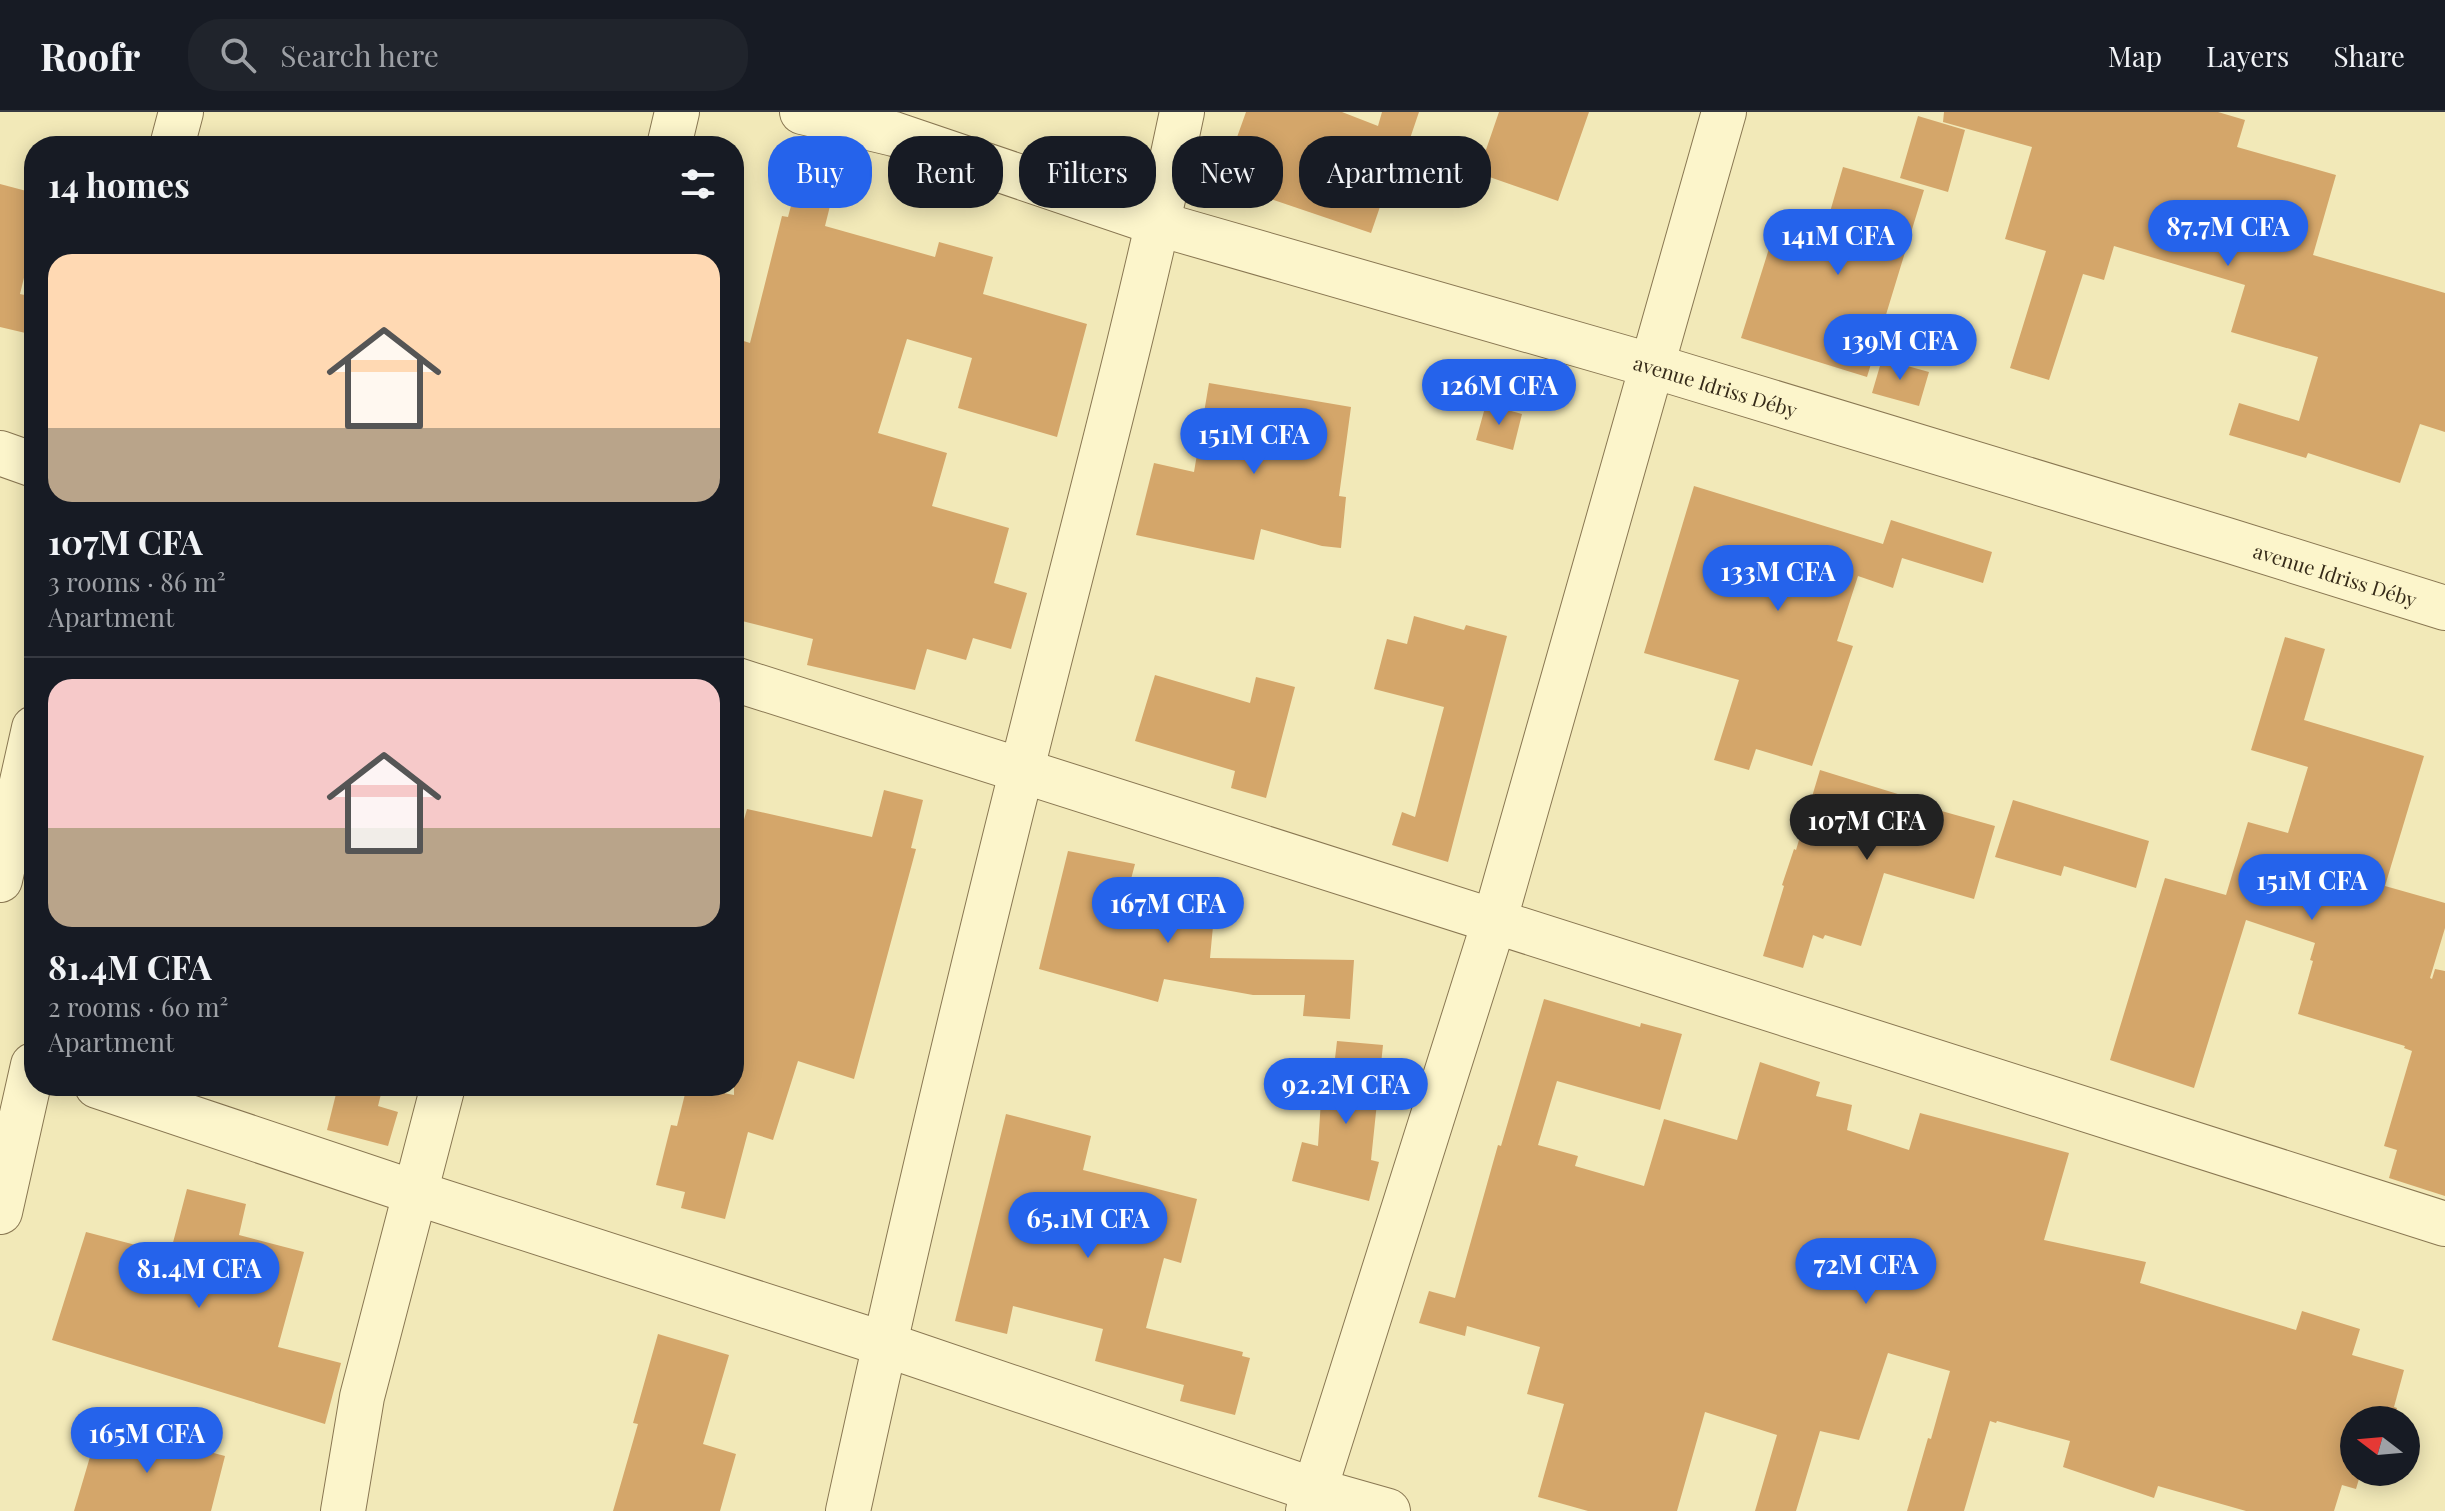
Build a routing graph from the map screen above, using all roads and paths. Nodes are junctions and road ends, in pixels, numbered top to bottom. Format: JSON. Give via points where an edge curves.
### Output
{"nodes":[{"id":1,"x":181,"y":112,"type":"edge"},
{"id":2,"x":677,"y":112,"type":"edge"},
{"id":3,"x":802,"y":112,"type":"edge"},
{"id":4,"x":1182,"y":112,"type":"edge"},
{"id":5,"x":1724,"y":112,"type":"edge"},
{"id":6,"x":892,"y":123,"type":"edge"},
{"id":7,"x":175,"y":136,"type":"edge"},
{"id":8,"x":671,"y":136,"type":"edge"},
{"id":9,"x":1159,"y":224,"type":"junction"},
{"id":10,"x":1653,"y":366,"type":"junction"},
{"id":11,"x":0,"y":453,"type":"edge"},
{"id":12,"x":24,"y":461,"type":"edge"},
{"id":13,"x":2445,"y":608,"type":"edge"},
{"id":14,"x":744,"y":682,"type":"edge"},
{"id":15,"x":1022,"y":769,"type":"junction"},
{"id":16,"x":24,"y":773,"type":"edge"},
{"id":17,"x":0,"y":880,"type":"edge"},
{"id":18,"x":1495,"y":919,"type":"junction"},
{"id":19,"x":0,"y":1055,"type":"edge"},
{"id":20,"x":24,"y":1062,"type":"edge"},
{"id":21,"x":27,"y":1096,"type":"edge"},
{"id":22,"x":127,"y":1096,"type":"edge"},
{"id":23,"x":440,"y":1096,"type":"edge"},
{"id":24,"x":416,"y":1193,"type":"junction"},
{"id":25,"x":0,"y":1212,"type":"edge"},
{"id":26,"x":2445,"y":1224,"type":"edge"},
{"id":27,"x":884,"y":1344,"type":"junction"},
{"id":28,"x":1311,"y":1500,"type":"edge"},
{"id":29,"x":343,"y":1511,"type":"edge"},
{"id":30,"x":848,"y":1511,"type":"edge"},
{"id":31,"x":1388,"y":1511,"type":"edge"}],
"edges":[{"from":1,"to":7,"type":"street"},
{"from":2,"to":8,"type":"street"},
{"from":3,"to":6,"type":"street","name":"avenue Idriss Déby"},
{"from":4,"to":9,"type":"street"},
{"from":5,"to":10,"type":"street"},
{"from":6,"to":9,"type":"street","name":"avenue Idriss Déby"},
{"from":9,"to":10,"type":"street","name":"avenue Idriss Déby"},
{"from":9,"to":15,"type":"street"},
{"from":10,"to":13,"type":"street","name":"avenue Idriss Déby"},
{"from":10,"to":18,"type":"street"},
{"from":11,"to":12,"type":"street"},
{"from":14,"to":15,"type":"street"},
{"from":15,"to":18,"type":"street"},
{"from":15,"to":27,"type":"street"},
{"from":16,"to":17,"type":"street"},
{"from":18,"to":26,"type":"street"},
{"from":18,"to":28,"type":"street"},
{"from":19,"to":20,"type":"street"},
{"from":21,"to":25,"type":"street"},
{"from":22,"to":24,"type":"street"},
{"from":23,"to":24,"type":"street"},
{"from":24,"to":27,"type":"street"},
{"from":24,"to":29,"type":"street","via":[[362,1397]]},
{"from":27,"to":28,"type":"street"},
{"from":27,"to":30,"type":"street"},
{"from":28,"to":31,"type":"street"}]}
